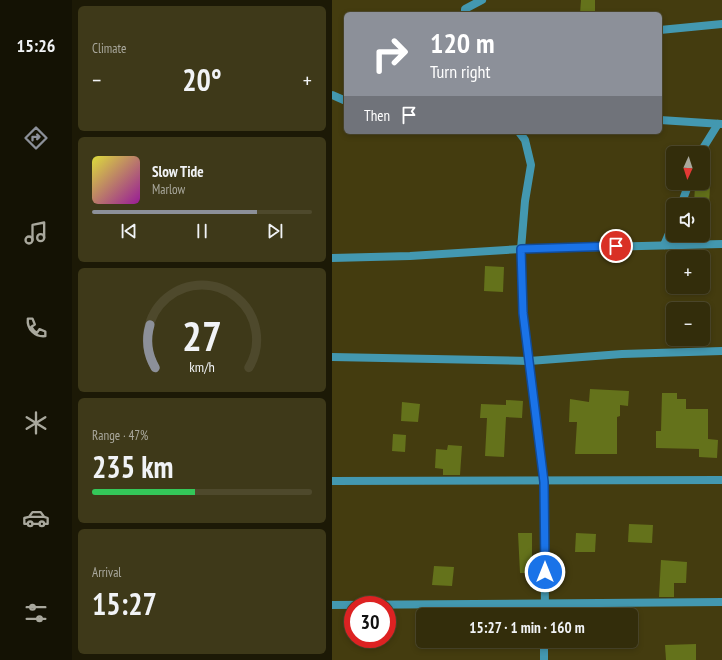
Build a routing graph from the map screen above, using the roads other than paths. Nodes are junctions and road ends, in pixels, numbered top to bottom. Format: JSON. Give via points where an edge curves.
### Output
{"nodes":[{"id":1,"x":482,"y":0,"type":"edge"},
{"id":2,"x":465,"y":12,"type":"edge"},
{"id":3,"x":722,"y":24,"type":"edge"},
{"id":4,"x":662,"y":30,"type":"edge"},
{"id":5,"x":332,"y":95,"type":"edge"},
{"id":6,"x":344,"y":100,"type":"edge"},
{"id":7,"x":662,"y":120,"type":"edge"},
{"id":8,"x":720,"y":124,"type":"edge"},
{"id":9,"x":520,"y":134,"type":"edge"},
{"id":10,"x":705,"y":146,"type":"edge"},
{"id":11,"x":666,"y":240,"type":"edge"},
{"id":12,"x":722,"y":244,"type":"edge"},
{"id":13,"x":664,"y":245,"type":"junction"},
{"id":14,"x":521,"y":249,"type":"junction"},
{"id":15,"x":332,"y":258,"type":"edge"},
{"id":16,"x":722,"y":352,"type":"edge"},
{"id":17,"x":332,"y":357,"type":"edge"},
{"id":18,"x":529,"y":361,"type":"junction"},
{"id":19,"x":722,"y":480,"type":"edge"},
{"id":20,"x":332,"y":481,"type":"edge"},
{"id":21,"x":544,"y":482,"type":"junction"},
{"id":22,"x":545,"y":602,"type":"junction"},
{"id":23,"x":722,"y":602,"type":"edge"},
{"id":24,"x":332,"y":605,"type":"edge"},
{"id":25,"x":545,"y":608,"type":"edge"},
{"id":26,"x":544,"y":648,"type":"edge"},
{"id":27,"x":544,"y":660,"type":"edge"}],
"edges":[{"from":1,"to":2,"type":"street","via":[[465,9]]},
{"from":3,"to":4,"type":"street"},
{"from":5,"to":6,"type":"street"},
{"from":7,"to":8,"type":"street"},
{"from":8,"to":10,"type":"street"},
{"from":9,"to":14,"type":"street","via":[[525,140],[531,165]]},
{"from":11,"to":13,"type":"street"},
{"from":12,"to":13,"type":"street"},
{"from":13,"to":14,"type":"street"},
{"from":14,"to":15,"type":"street"},
{"from":14,"to":18,"type":"street","via":[[523,313]]},
{"from":16,"to":18,"type":"street","via":[[622,354]]},
{"from":17,"to":18,"type":"street"},
{"from":18,"to":21,"type":"street"},
{"from":19,"to":21,"type":"street"},
{"from":20,"to":21,"type":"street"},
{"from":21,"to":22,"type":"street"},
{"from":22,"to":23,"type":"street"},
{"from":22,"to":24,"type":"street"},
{"from":22,"to":25,"type":"street"},
{"from":26,"to":27,"type":"street"}]}
